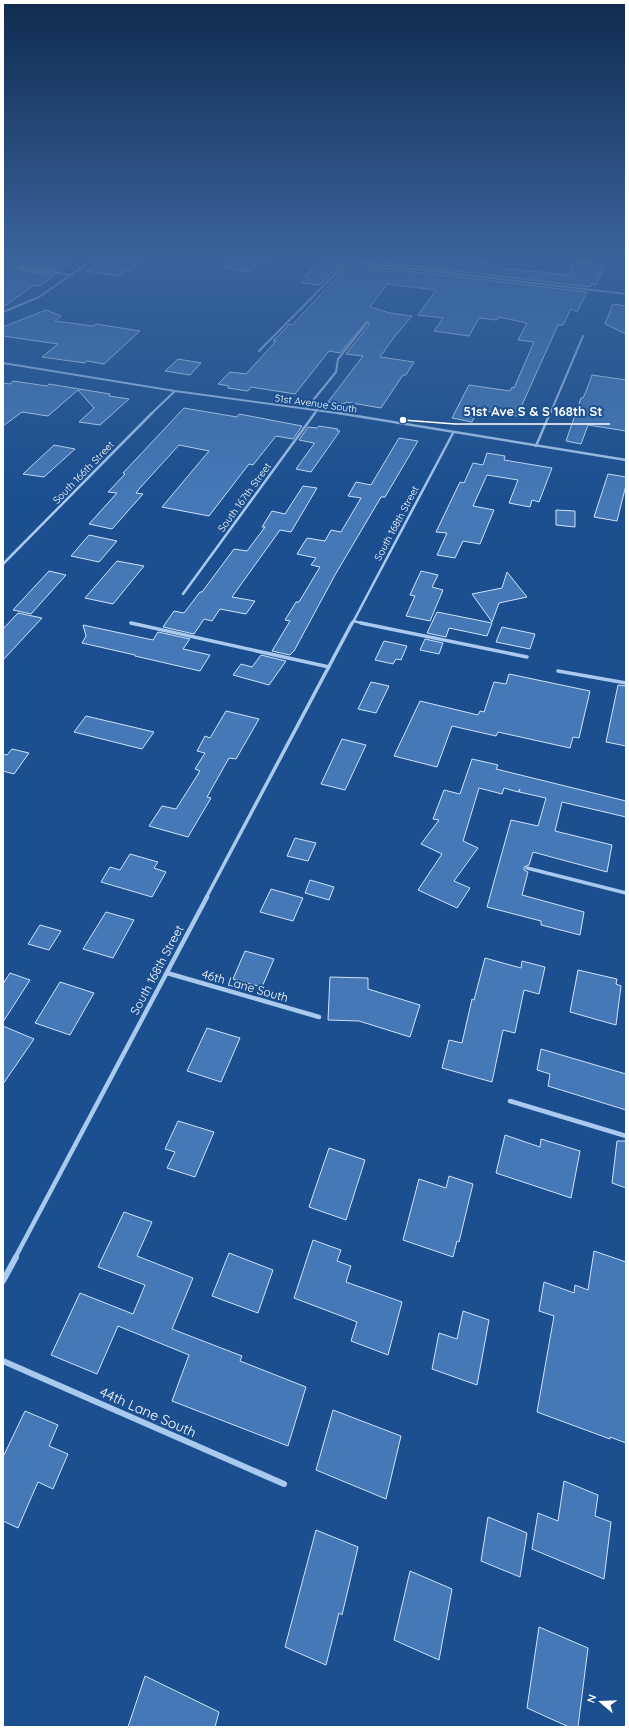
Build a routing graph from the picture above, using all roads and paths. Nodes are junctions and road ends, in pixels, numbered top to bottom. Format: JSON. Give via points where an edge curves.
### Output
{"nodes":[{"id":1,"x":276,"y":335,"type":"edge"},
{"id":2,"x":358,"y":335,"type":"edge"},
{"id":3,"x":583,"y":336,"type":"dead end"},
{"id":4,"x":260,"y":351,"type":"dead end"},
{"id":5,"x":3,"y":363,"type":"edge"},
{"id":6,"x":174,"y":391,"type":"junction"},
{"id":7,"x":306,"y":409,"type":"junction"},
{"id":8,"x":317,"y":410,"type":"junction"},
{"id":9,"x":453,"y":433,"type":"junction"},
{"id":10,"x":536,"y":446,"type":"junction"},
{"id":11,"x":626,"y":460,"type":"edge"},
{"id":12,"x":3,"y":564,"type":"edge"},
{"id":13,"x":183,"y":594,"type":"dead end"},
{"id":14,"x":353,"y":621,"type":"junction"},
{"id":15,"x":131,"y":623,"type":"dead end"},
{"id":16,"x":527,"y":657,"type":"dead end"},
{"id":17,"x":329,"y":667,"type":"junction"},
{"id":18,"x":558,"y":671,"type":"dead end"},
{"id":19,"x":626,"y":683,"type":"edge"},
{"id":20,"x":527,"y":868,"type":"dead end"},
{"id":21,"x":626,"y":893,"type":"edge"},
{"id":22,"x":167,"y":973,"type":"junction"},
{"id":23,"x":319,"y":1017,"type":"dead end"},
{"id":24,"x":510,"y":1101,"type":"dead end"},
{"id":25,"x":626,"y":1136,"type":"edge"},
{"id":26,"x":3,"y":1281,"type":"edge"},
{"id":27,"x":3,"y":1361,"type":"edge"},
{"id":28,"x":284,"y":1484,"type":"dead end"}],
"edges":[{"from":1,"to":4,"type":"street"},
{"from":2,"to":7,"type":"street","via":[[338,359],[336,372]]},
{"from":3,"to":10,"type":"street"},
{"from":5,"to":6,"type":"street","name":"51st Avenue South"},
{"from":6,"to":7,"type":"street","name":"51st Avenue South"},
{"from":6,"to":12,"type":"street","name":"South 166th Street"},
{"from":7,"to":8,"type":"street","name":"51st Avenue South"},
{"from":8,"to":9,"type":"street","name":"51st Avenue South"},
{"from":8,"to":13,"type":"street","name":"South 167th Street"},
{"from":9,"to":10,"type":"street","name":"51st Avenue South"},
{"from":9,"to":14,"type":"street","name":"South 168th Street"},
{"from":10,"to":11,"type":"street","name":"51st Avenue South"},
{"from":14,"to":16,"type":"street"},
{"from":14,"to":17,"type":"street","name":"South 168th Street"},
{"from":15,"to":17,"type":"street"},
{"from":17,"to":22,"type":"street","name":"South 168th Street"},
{"from":18,"to":19,"type":"street"},
{"from":20,"to":21,"type":"street"},
{"from":22,"to":23,"type":"street","name":"46th Lane South"},
{"from":22,"to":26,"type":"street","name":"South 168th Street"},
{"from":24,"to":25,"type":"street"},
{"from":27,"to":28,"type":"street","name":"44th Lane South"}]}
